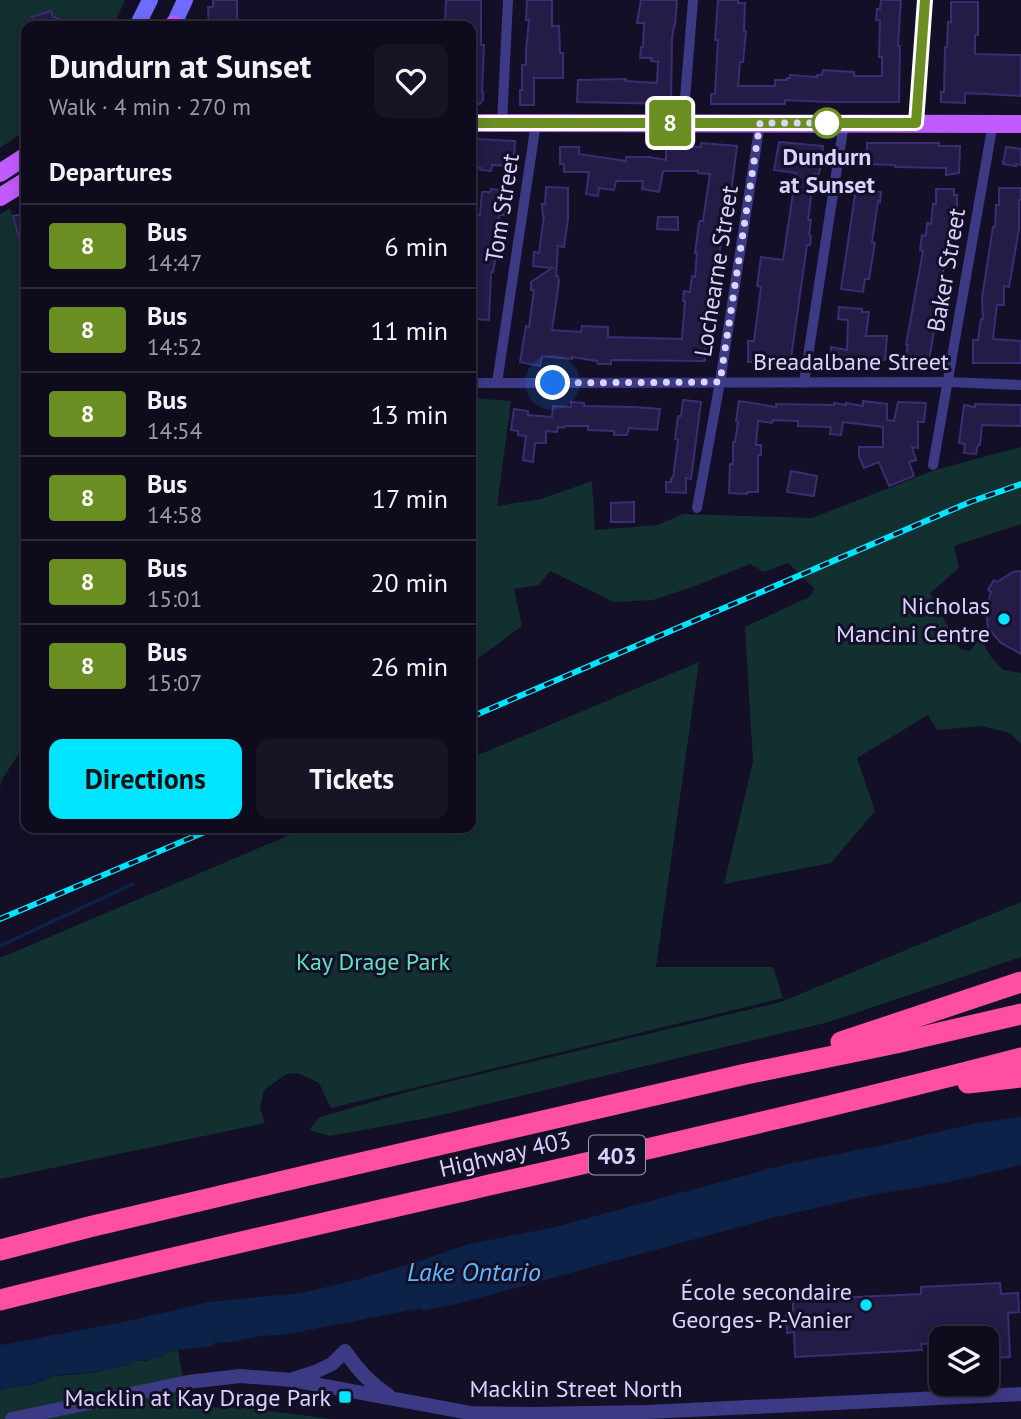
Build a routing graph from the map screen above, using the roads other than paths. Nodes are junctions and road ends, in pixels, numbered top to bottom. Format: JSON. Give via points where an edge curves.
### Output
{"nodes":[{"id":1,"x":150,"y":0,"type":"edge"},
{"id":2,"x":185,"y":0,"type":"edge"},
{"id":3,"x":508,"y":0,"type":"edge"},
{"id":4,"x":693,"y":0,"type":"edge"},
{"id":5,"x":925,"y":0,"type":"edge"},
{"id":6,"x":140,"y":21,"type":"edge"},
{"id":7,"x":176,"y":21,"type":"edge"},
{"id":8,"x":476,"y":123,"type":"edge"},
{"id":9,"x":502,"y":123,"type":"junction"},
{"id":10,"x":536,"y":123,"type":"junction"},
{"id":11,"x":683,"y":123,"type":"junction"},
{"id":12,"x":760,"y":123,"type":"junction"},
{"id":13,"x":844,"y":123,"type":"junction"},
{"id":14,"x":916,"y":123,"type":"junction"},
{"id":15,"x":993,"y":123,"type":"junction"},
{"id":16,"x":1021,"y":124,"type":"edge"},
{"id":17,"x":21,"y":159,"type":"edge"},
{"id":18,"x":0,"y":173,"type":"edge"},
{"id":19,"x":21,"y":184,"type":"edge"},
{"id":20,"x":0,"y":197,"type":"edge"},
{"id":21,"x":720,"y":382,"type":"junction"},
{"id":22,"x":804,"y":382,"type":"junction"},
{"id":23,"x":947,"y":382,"type":"junction"},
{"id":24,"x":476,"y":383,"type":"edge"},
{"id":25,"x":497,"y":383,"type":"junction"},
{"id":26,"x":1021,"y":385,"type":"edge"},
{"id":27,"x":933,"y":465,"type":"dead end"},
{"id":28,"x":697,"y":508,"type":"dead end"},
{"id":29,"x":1021,"y":982,"type":"edge"},
{"id":30,"x":1021,"y":1014,"type":"edge"},
{"id":31,"x":1021,"y":1058,"type":"edge"},
{"id":32,"x":746,"y":1074,"type":"junction"},
{"id":33,"x":1021,"y":1077,"type":"edge"},
{"id":34,"x":896,"y":1090,"type":"junction"},
{"id":35,"x":0,"y":1250,"type":"edge"},
{"id":36,"x":0,"y":1300,"type":"edge"},
{"id":37,"x":292,"y":1380,"type":"junction"},
{"id":38,"x":1021,"y":1394,"type":"edge"},
{"id":39,"x":396,"y":1399,"type":"junction"},
{"id":40,"x":12,"y":1419,"type":"edge"}],
"edges":[{"from":1,"to":6,"type":"main road"},
{"from":2,"to":7,"type":"main road"},
{"from":3,"to":9,"type":"street","name":"Tom Street"},
{"from":4,"to":11,"type":"street"},
{"from":5,"to":14,"type":"street"},
{"from":8,"to":9,"type":"main road"},
{"from":9,"to":10,"type":"main road"},
{"from":10,"to":11,"type":"main road"},
{"from":10,"to":25,"type":"street","name":"Tom Street"},
{"from":11,"to":12,"type":"main road"},
{"from":12,"to":13,"type":"main road"},
{"from":12,"to":21,"type":"street","name":"Lochearne Street"},
{"from":13,"to":14,"type":"main road"},
{"from":13,"to":22,"type":"street"},
{"from":14,"to":15,"type":"main road"},
{"from":15,"to":16,"type":"main road"},
{"from":15,"to":23,"type":"street","name":"Baker Street"},
{"from":17,"to":18,"type":"main road"},
{"from":19,"to":20,"type":"main road"},
{"from":21,"to":22,"type":"street","name":"Breadalbane Street"},
{"from":21,"to":25,"type":"street","name":"Breadalbane Street"},
{"from":21,"to":28,"type":"street","name":"Lochearne Street"},
{"from":22,"to":23,"type":"street","name":"Breadalbane Street"},
{"from":23,"to":26,"type":"street","name":"Breadalbane Street"},
{"from":23,"to":27,"type":"street","name":"Baker Street"},
{"from":24,"to":25,"type":"street","name":"Breadalbane Street"},
{"from":29,"to":32,"type":"highway"},
{"from":30,"to":32,"type":"highway","name":"Highway 403","number":"403"},
{"from":31,"to":34,"type":"highway","name":"Highway 403","number":"403"},
{"from":32,"to":35,"type":"highway","name":"Highway 403","number":"403"},
{"from":33,"to":34,"type":"highway"},
{"from":34,"to":36,"type":"highway","name":"Highway 403","number":"403"},
{"from":37,"to":39,"type":"street","name":"Macklin Street North"},
{"from":37,"to":39,"type":"street","via":[[332,1364],[345,1351],[357,1370]]},
{"from":37,"to":40,"type":"street","name":"Macklin Street North","via":[[240,1376],[188,1382]]},
{"from":38,"to":39,"type":"street","name":"Macklin Street North","via":[[531,1414],[470,1413]]}]}
